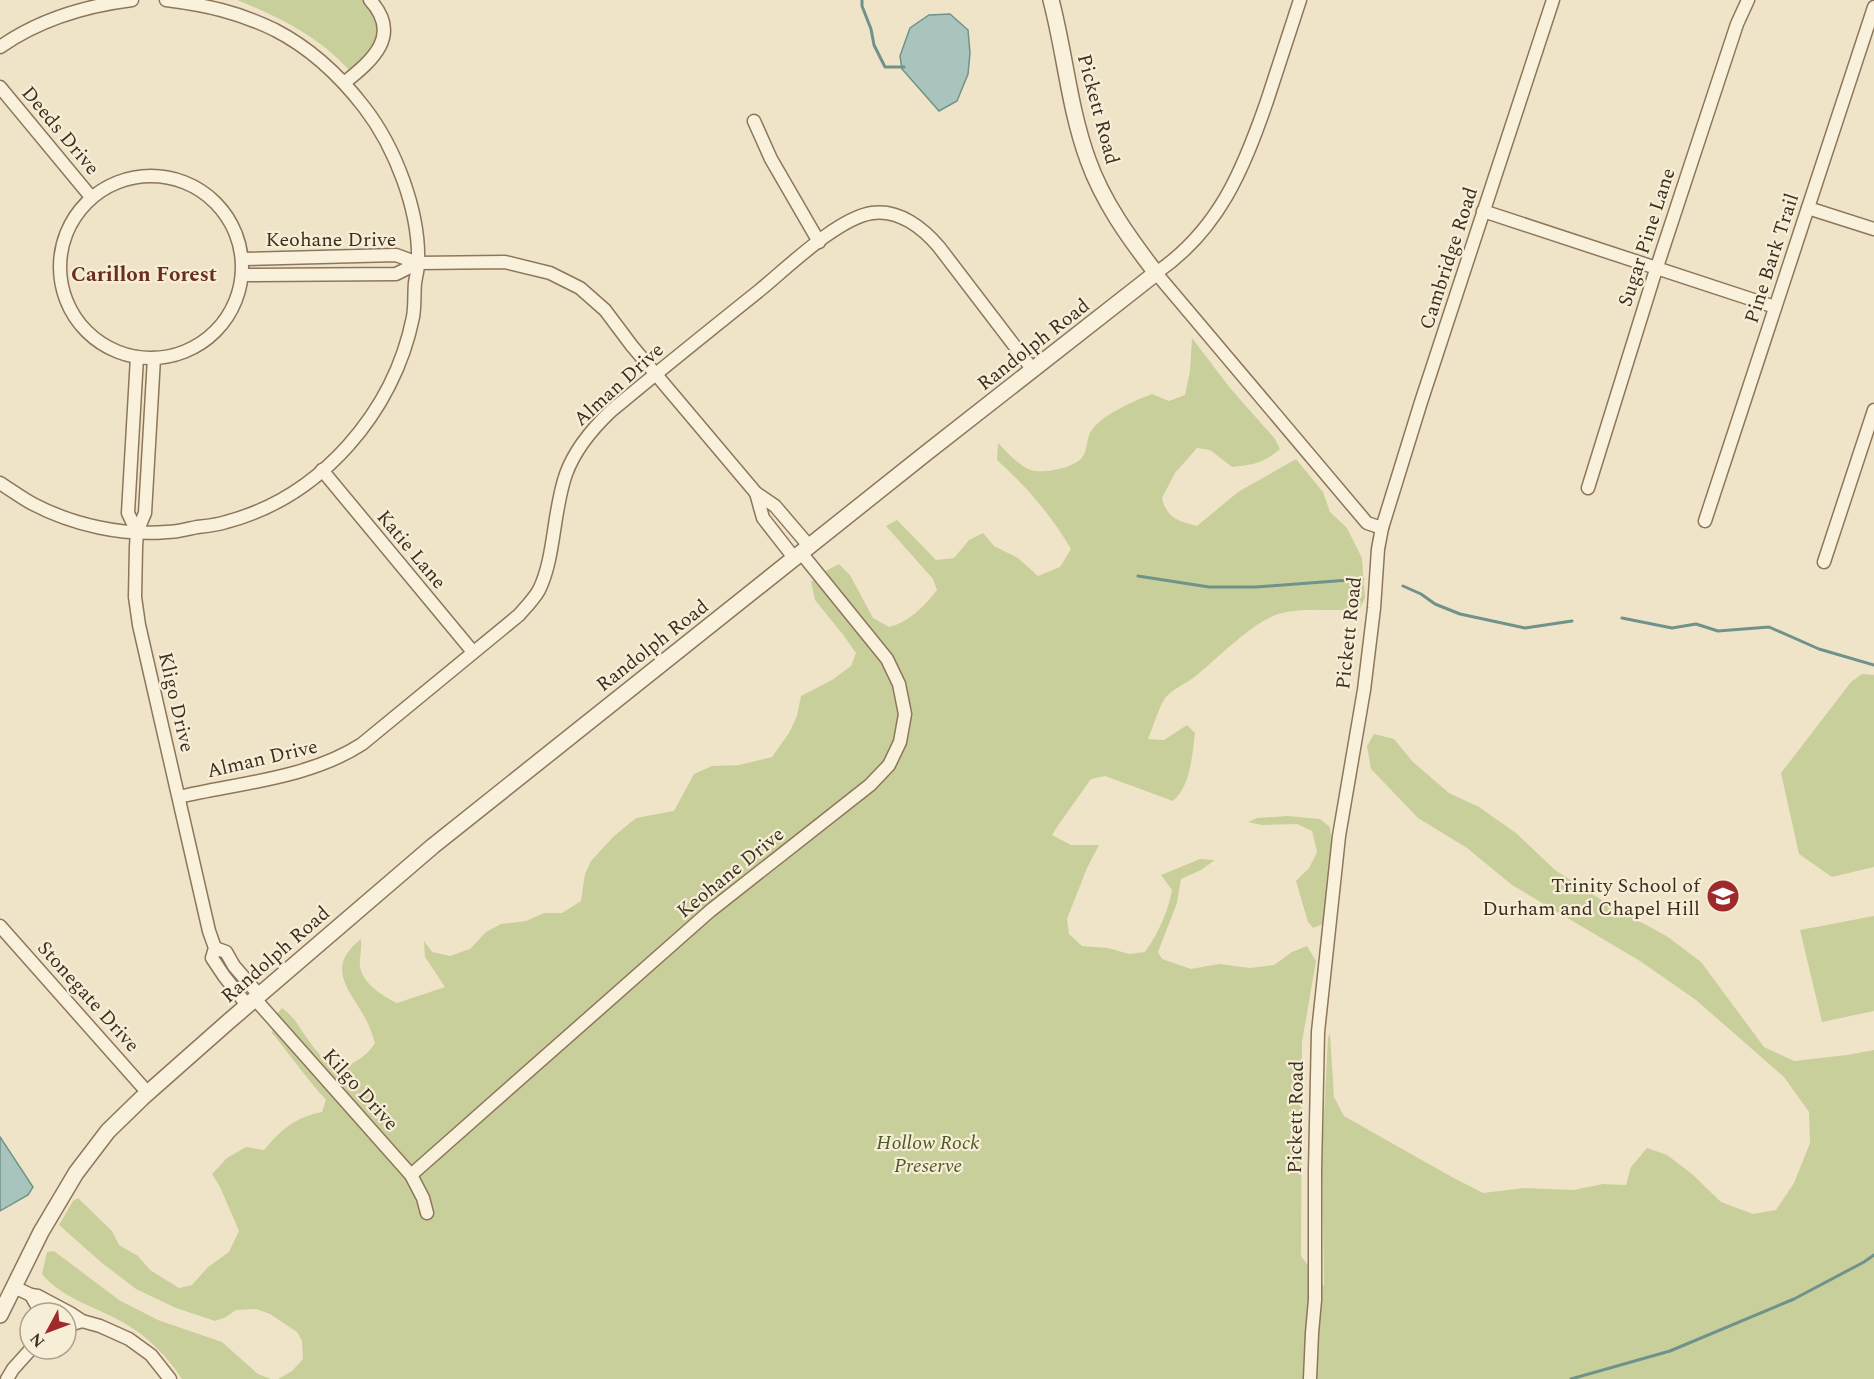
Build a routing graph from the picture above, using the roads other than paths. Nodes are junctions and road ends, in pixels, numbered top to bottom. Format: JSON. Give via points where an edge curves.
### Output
{"nodes":[{"id":1,"x":132,"y":0,"type":"edge"},
{"id":2,"x":166,"y":0,"type":"edge"},
{"id":3,"x":370,"y":0,"type":"edge"},
{"id":4,"x":1051,"y":0,"type":"edge"},
{"id":5,"x":1300,"y":0,"type":"edge"},
{"id":6,"x":1553,"y":0,"type":"edge"},
{"id":7,"x":1748,"y":0,"type":"edge"},
{"id":8,"x":1874,"y":7,"type":"edge"},
{"id":9,"x":0,"y":47,"type":"edge"},
{"id":10,"x":344,"y":83,"type":"junction"},
{"id":11,"x":0,"y":87,"type":"edge"},
{"id":12,"x":754,"y":121,"type":"dead end"},
{"id":13,"x":91,"y":197,"type":"junction"},
{"id":14,"x":1808,"y":207,"type":"junction"},
{"id":15,"x":1483,"y":211,"type":"junction"},
{"id":16,"x":1874,"y":230,"type":"edge"},
{"id":17,"x":819,"y":242,"type":"junction"},
{"id":18,"x":242,"y":259,"type":"junction"},
{"id":19,"x":418,"y":263,"type":"junction"},
{"id":20,"x":1656,"y":268,"type":"junction"},
{"id":21,"x":1156,"y":273,"type":"junction"},
{"id":22,"x":242,"y":275,"type":"junction"},
{"id":23,"x":1775,"y":307,"type":"junction"},
{"id":24,"x":137,"y":357,"type":"junction"},
{"id":25,"x":154,"y":358,"type":"junction"},
{"id":26,"x":1033,"y":370,"type":"junction"},
{"id":27,"x":656,"y":374,"type":"junction"},
{"id":28,"x":1874,"y":410,"type":"edge"},
{"id":29,"x":322,"y":470,"type":"junction"},
{"id":30,"x":0,"y":483,"type":"edge"},
{"id":31,"x":1588,"y":488,"type":"dead end"},
{"id":32,"x":756,"y":493,"type":"junction"},
{"id":33,"x":1705,"y":521,"type":"dead end"},
{"id":34,"x":1382,"y":528,"type":"junction"},
{"id":35,"x":137,"y":532,"type":"junction"},
{"id":36,"x":802,"y":553,"type":"junction"},
{"id":37,"x":1824,"y":562,"type":"dead end"},
{"id":38,"x":473,"y":652,"type":"junction"},
{"id":39,"x":179,"y":797,"type":"junction"},
{"id":40,"x":0,"y":926,"type":"edge"},
{"id":41,"x":254,"y":999,"type":"junction"},
{"id":42,"x":148,"y":1093,"type":"junction"},
{"id":43,"x":411,"y":1175,"type":"junction"},
{"id":44,"x":427,"y":1213,"type":"dead end"},
{"id":45,"x":14,"y":1287,"type":"junction"},
{"id":46,"x":31,"y":1295,"type":"junction"},
{"id":47,"x":34,"y":1301,"type":"edge"},
{"id":48,"x":0,"y":1315,"type":"edge"},
{"id":49,"x":82,"y":1321,"type":"junction"},
{"id":50,"x":78,"y":1322,"type":"edge"},
{"id":51,"x":20,"y":1361,"type":"edge"},
{"id":52,"x":7,"y":1379,"type":"edge"},
{"id":53,"x":170,"y":1379,"type":"edge"},
{"id":54,"x":1310,"y":1379,"type":"edge"}],
"edges":[{"from":1,"to":9,"type":"street","via":[[87,7],[46,21]]},
{"from":2,"to":10,"type":"street","via":[[240,15],[276,31],[309,51]]},
{"from":3,"to":10,"type":"street","via":[[384,22],[382,45]]},
{"from":4,"to":21,"type":"street","name":"Pickett Road","via":[[1088,161],[1117,219]]},
{"from":5,"to":21,"type":"street","name":"Randolph Road","via":[[1250,148],[1231,190],[1194,239]]},
{"from":6,"to":15,"type":"street","name":"Cambridge Road"},
{"from":7,"to":20,"type":"street","name":"Sugar Pine Lane"},
{"from":8,"to":14,"type":"street","name":"Pine Bark Trail"},
{"from":10,"to":19,"type":"street","via":[[374,120],[404,180]]},
{"from":11,"to":13,"type":"street","name":"Deeds Drive"},
{"from":12,"to":17,"type":"street","via":[[771,159]]},
{"from":13,"to":18,"type":"street","via":[[142,177],[183,182],[206,193],[220,206],[235,230]]},
{"from":13,"to":24,"type":"street","via":[[65,234],[60,258],[65,297],[77,321],[94,338],[115,351]]},
{"from":14,"to":16,"type":"street"},
{"from":14,"to":23,"type":"street","name":"Pine Bark Trail"},
{"from":15,"to":20,"type":"street"},
{"from":15,"to":34,"type":"street","name":"Cambridge Road"},
{"from":17,"to":26,"type":"street","name":"Alman Drive","via":[[851,220],[874,213],[912,222],[939,247]]},
{"from":17,"to":27,"type":"street","name":"Alman Drive"},
{"from":18,"to":19,"type":"street","name":"Keohane Drive","via":[[396,255]]},
{"from":18,"to":22,"type":"street"},
{"from":19,"to":22,"type":"street","name":"Keohane Drive","via":[[396,274]]},
{"from":19,"to":27,"type":"street","name":"Keohane Drive","via":[[505,262],[549,273],[580,288],[605,310]]},
{"from":19,"to":29,"type":"street","via":[[414,315],[390,386],[369,422]]},
{"from":20,"to":23,"type":"street"},
{"from":20,"to":31,"type":"street","name":"Sugar Pine Lane"},
{"from":21,"to":26,"type":"street","name":"Randolph Road"},
{"from":21,"to":34,"type":"street","name":"Pickett Road","via":[[1367,523]]},
{"from":22,"to":25,"type":"street","via":[[235,303],[221,326],[197,346]]},
{"from":23,"to":33,"type":"street","name":"Pine Bark Trail"},
{"from":24,"to":25,"type":"street"},
{"from":24,"to":35,"type":"street","name":"Kligo Drive","via":[[128,513]]},
{"from":25,"to":35,"type":"street","name":"Kligo Drive","via":[[146,513]]},
{"from":26,"to":36,"type":"street","name":"Randolph Road"},
{"from":27,"to":32,"type":"street","name":"Keohane Drive"},
{"from":27,"to":38,"type":"street","name":"Alman Drive","via":[[611,411],[584,440],[562,484],[546,572],[538,592],[519,615]]},
{"from":28,"to":37,"type":"street"},
{"from":29,"to":35,"type":"street","via":[[288,495],[226,523],[167,532]]},
{"from":29,"to":38,"type":"street","name":"Katie Lane"},
{"from":30,"to":35,"type":"street","via":[[33,504],[76,521]]},
{"from":32,"to":36,"type":"street","name":"Keohane Drive","via":[[775,506]]},
{"from":32,"to":36,"type":"street","name":"Keohane Drive","via":[[763,518]]},
{"from":34,"to":54,"type":"street","name":"Pickett Road","via":[[1364,690],[1338,836],[1318,1032],[1315,1300]]},
{"from":35,"to":39,"type":"street","name":"Kligo Drive","via":[[135,597],[139,625]]},
{"from":36,"to":41,"type":"street","name":"Randolph Road","via":[[442,839]]},
{"from":36,"to":43,"type":"street","name":"Keohane Drive","via":[[887,659],[899,684],[905,714],[900,742],[889,765],[870,785],[710,911]]},
{"from":38,"to":39,"type":"street","name":"Alman Drive","via":[[362,744],[340,757],[308,769]]},
{"from":39,"to":41,"type":"street","name":"Kligo Drive","via":[[215,948],[213,958]]},
{"from":40,"to":42,"type":"street","name":"Stonegate Drive"},
{"from":41,"to":42,"type":"street","name":"Randolph Road"},
{"from":41,"to":43,"type":"street","name":"Kilgo Drive"},
{"from":42,"to":45,"type":"street","name":"Randolph Road","via":[[108,1131],[76,1173]]},
{"from":43,"to":44,"type":"street","name":"Kilgo Drive"},
{"from":45,"to":46,"type":"street"},
{"from":45,"to":48,"type":"street","name":"Randolph Road"},
{"from":46,"to":47,"type":"street"},
{"from":46,"to":49,"type":"street"},
{"from":49,"to":50,"type":"street"},
{"from":49,"to":53,"type":"street","via":[[129,1339],[151,1355]]},
{"from":51,"to":52,"type":"street"}]}
